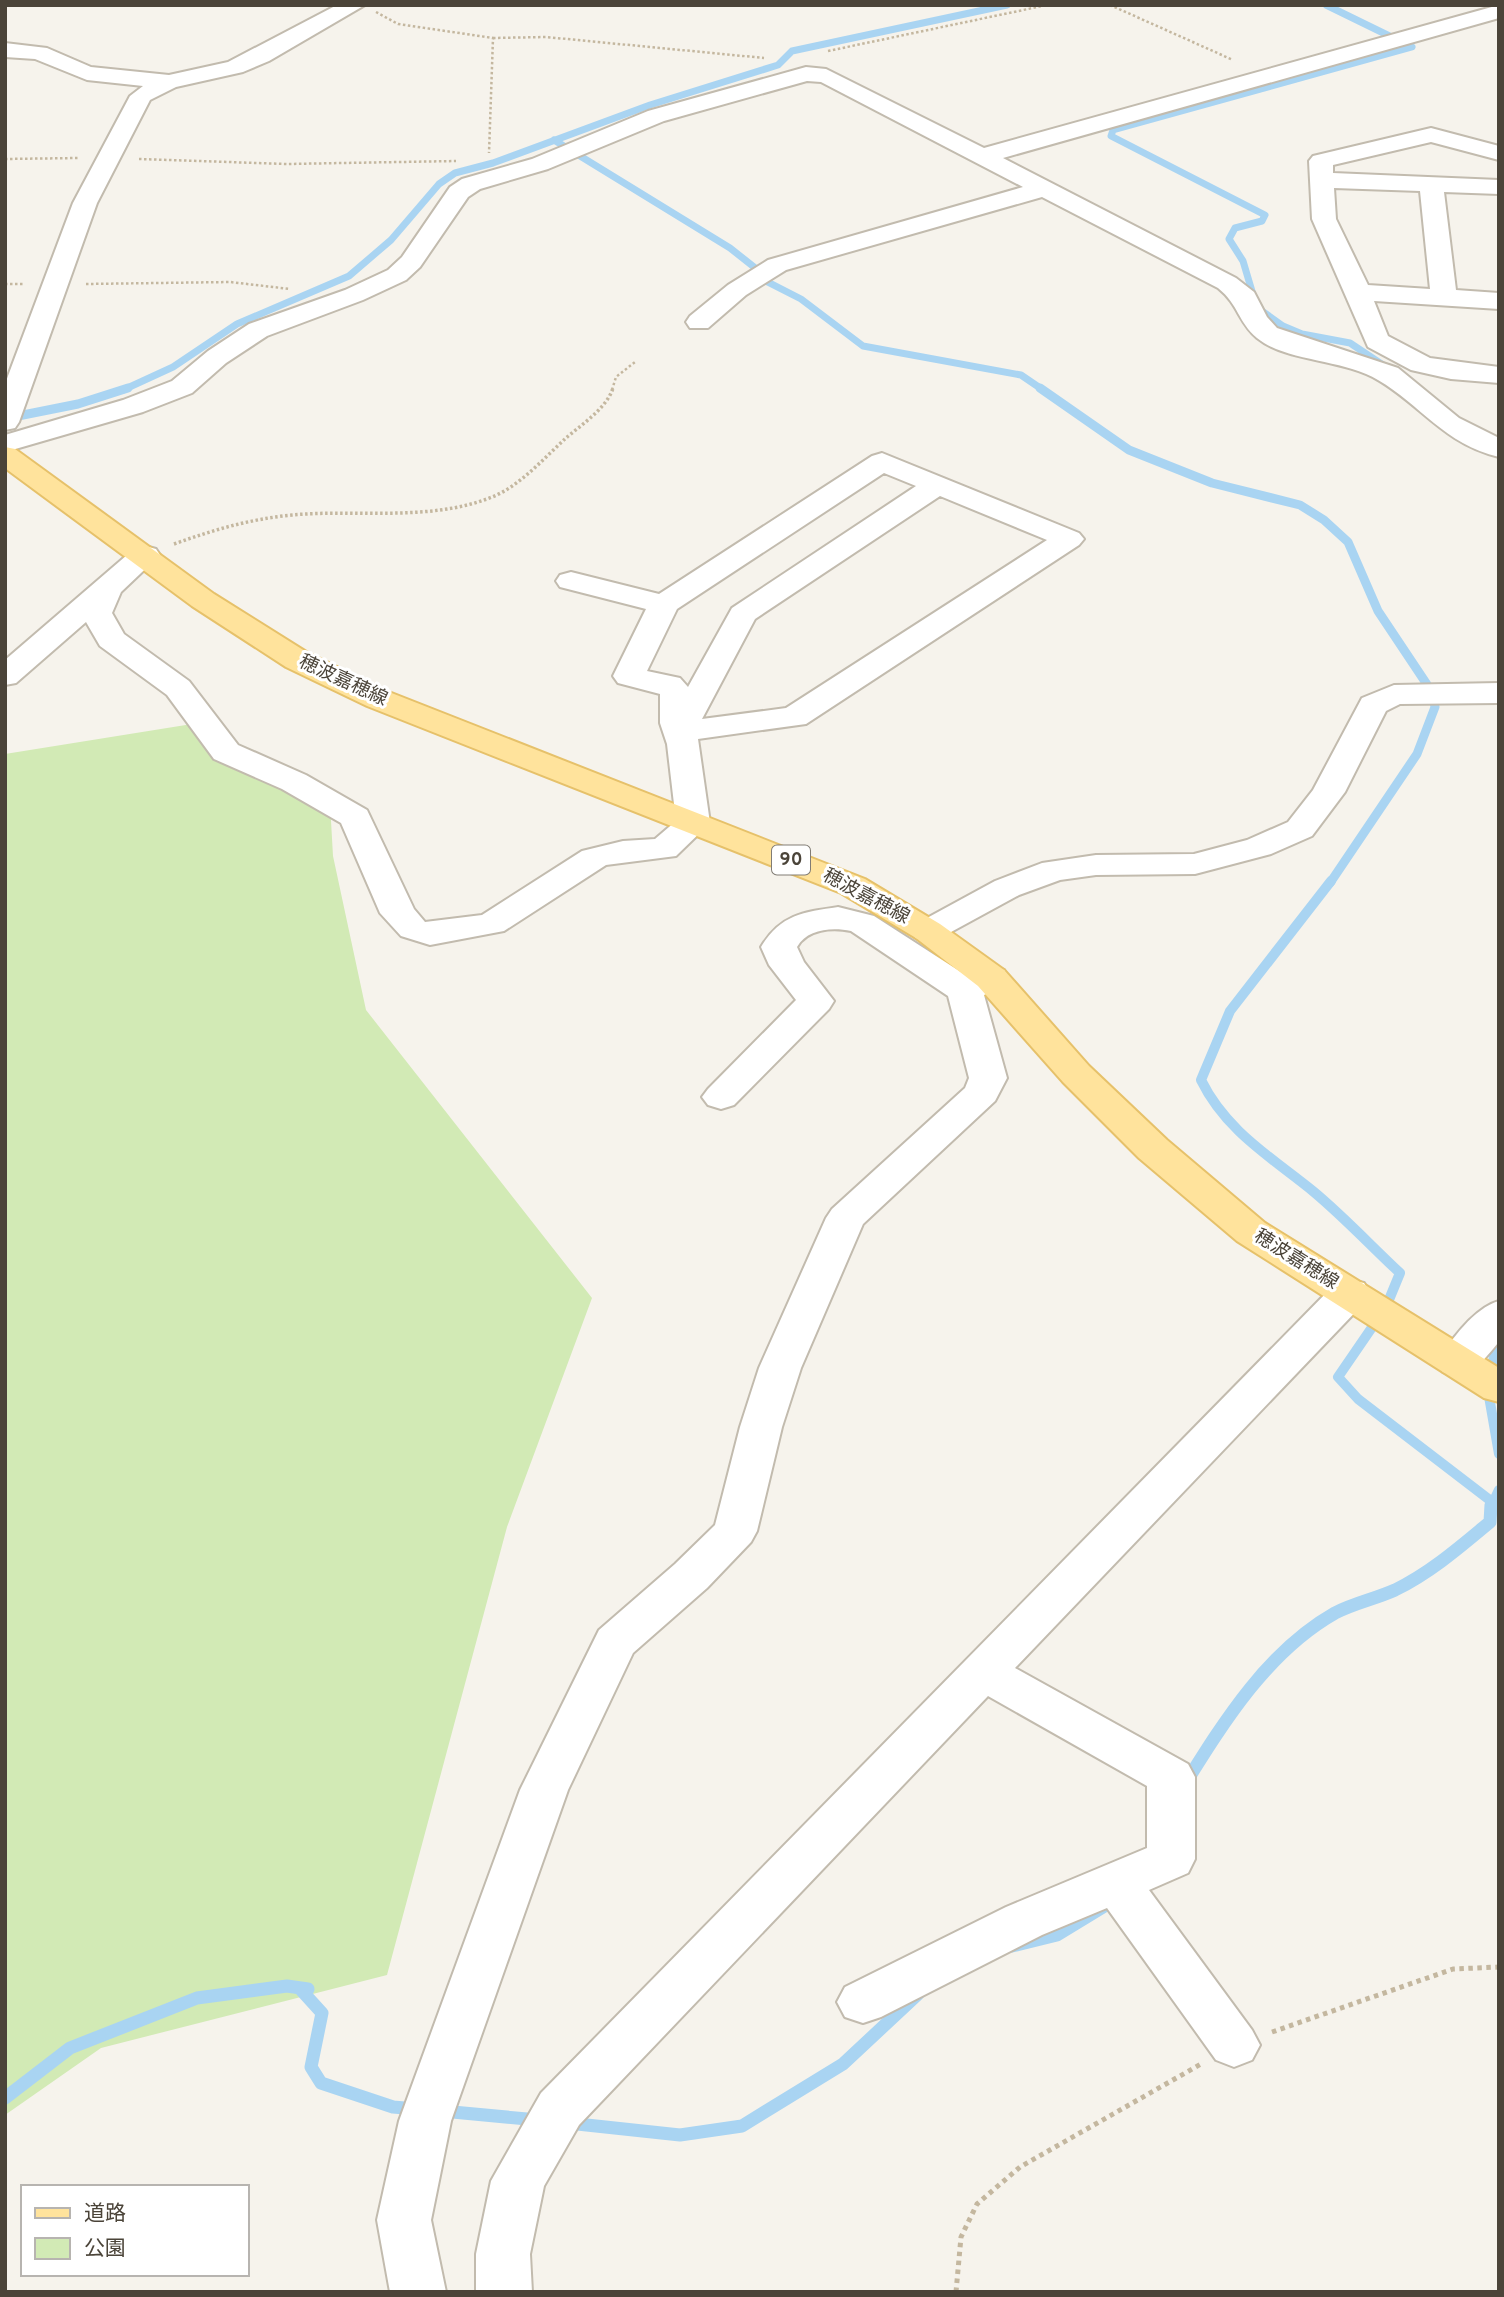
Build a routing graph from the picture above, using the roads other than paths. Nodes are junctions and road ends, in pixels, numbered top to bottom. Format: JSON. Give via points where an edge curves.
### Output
{"nodes":[{"id":1,"x":354,"y":5,"type":"edge"},
{"id":2,"x":1499,"y":11,"type":"edge"},
{"id":3,"x":5,"y":50,"type":"edge"},
{"id":4,"x":169,"y":82,"type":"junction"},
{"id":5,"x":1499,"y":153,"type":"edge"},
{"id":6,"x":983,"y":156,"type":"junction"},
{"id":7,"x":1321,"y":180,"type":"junction"},
{"id":8,"x":1432,"y":184,"type":"junction"},
{"id":9,"x":1499,"y":187,"type":"edge"},
{"id":10,"x":1044,"y":189,"type":"junction"},
{"id":11,"x":1358,"y":292,"type":"junction"},
{"id":12,"x":1444,"y":298,"type":"junction"},
{"id":13,"x":1499,"y":302,"type":"edge"},
{"id":14,"x":699,"y":322,"type":"dead end"},
{"id":15,"x":1499,"y":376,"type":"edge"},
{"id":16,"x":5,"y":422,"type":"edge"},
{"id":17,"x":1499,"y":449,"type":"edge"},
{"id":18,"x":8,"y":458,"type":"edge"},
{"id":19,"x":939,"y":484,"type":"junction"},
{"id":20,"x":145,"y":555,"type":"junction"},
{"id":21,"x":571,"y":581,"type":"dead end"},
{"id":22,"x":107,"y":588,"type":"junction"},
{"id":23,"x":664,"y":604,"type":"junction"},
{"id":24,"x":5,"y":676,"type":"edge"},
{"id":25,"x":1499,"y":693,"type":"edge"},
{"id":26,"x":679,"y":732,"type":"junction"},
{"id":27,"x":693,"y":823,"type":"junction"},
{"id":28,"x":928,"y":931,"type":"junction"},
{"id":29,"x":978,"y":984,"type":"junction"},
{"id":30,"x":721,"y":1097,"type":"dead end"},
{"id":31,"x":1350,"y":1293,"type":"junction"},
{"id":32,"x":1499,"y":1315,"type":"edge"},
{"id":33,"x":1458,"y":1362,"type":"junction"},
{"id":34,"x":1499,"y":1388,"type":"edge"},
{"id":35,"x":983,"y":1671,"type":"junction"},
{"id":36,"x":1116,"y":1882,"type":"junction"},
{"id":37,"x":863,"y":2003,"type":"dead end"},
{"id":38,"x":1234,"y":2045,"type":"road end"},
{"id":39,"x":418,"y":2292,"type":"edge"},
{"id":40,"x":504,"y":2292,"type":"edge"}],
"edges":[{"from":1,"to":4,"type":"street","via":[[287,44],[235,67]]},
{"from":2,"to":6,"type":"street"},
{"from":3,"to":4,"type":"street","via":[[39,53],[87,73]]},
{"from":4,"to":16,"type":"street","via":[[141,96],[85,203]]},
{"from":5,"to":7,"type":"street","via":[[1432,135],[1321,161]]},
{"from":6,"to":10,"type":"street"},
{"from":6,"to":18,"type":"street","via":[[826,76],[796,75],[656,116],[540,164],[497,167],[459,192],[397,275],[258,330],[182,387]]},
{"from":7,"to":8,"type":"street"},
{"from":7,"to":11,"type":"street","via":[[1324,219]]},
{"from":8,"to":9,"type":"street"},
{"from":8,"to":12,"type":"street"},
{"from":10,"to":14,"type":"street","via":[[777,265]]},
{"from":10,"to":17,"type":"street","via":[[1227,283],[1245,297],[1255,320],[1268,334],[1388,374],[1449,424]]},
{"from":11,"to":12,"type":"street"},
{"from":11,"to":15,"type":"street","via":[[1377,341],[1421,364]]},
{"from":12,"to":13,"type":"street"},
{"from":18,"to":20,"type":"main road","name":"穂波嘉穂線","number":"90"},
{"from":19,"to":23,"type":"street","via":[[882,462]]},
{"from":19,"to":26,"type":"street","via":[[743,614]]},
{"from":19,"to":26,"type":"street","via":[[1069,539],[795,717]]},
{"from":20,"to":22,"type":"street"},
{"from":20,"to":27,"type":"main road","name":"穂波嘉穂線","number":"90","via":[[203,600],[297,660],[378,699]]},
{"from":21,"to":23,"type":"street"},
{"from":22,"to":24,"type":"street"},
{"from":22,"to":27,"type":"street","via":[[97,613],[111,639],[178,688],[226,752],[294,782],[355,817],[398,913],[413,929],[430,934],[492,924],[594,858],[664,849]]},
{"from":23,"to":26,"type":"street","via":[[629,676],[669,685],[676,693]]},
{"from":25,"to":28,"type":"street","via":[[1394,695],[1373,705],[1328,792],[1300,829],[1259,847],[1195,864],[1054,870],[1007,888]]},
{"from":26,"to":27,"type":"street"},
{"from":27,"to":28,"type":"main road","name":"穂波嘉穂線","number":"90","via":[[853,886]]},
{"from":28,"to":29,"type":"main road","name":"穂波嘉穂線","number":"90"},
{"from":29,"to":30,"type":"street","via":[[862,923],[838,918],[787,933],[779,947],[787,965],[816,1001]]},
{"from":29,"to":31,"type":"main road","name":"穂波嘉穂線","number":"90","via":[[1153,1149],[1251,1233]]},
{"from":29,"to":39,"type":"street","via":[[988,1078],[982,1094],[846,1218],[780,1368],[735,1531],[615,1642],[544,1790],[425,2121],[404,2220]]},
{"from":31,"to":33,"type":"main road","name":"穂波嘉穂線","number":"90"},
{"from":31,"to":35,"type":"street"},
{"from":32,"to":33,"type":"street"},
{"from":33,"to":34,"type":"main road","name":"穂波嘉穂線","number":"90"},
{"from":35,"to":36,"type":"street","via":[[1171,1777],[1171,1859]]},
{"from":35,"to":40,"type":"street","via":[[560,2109],[518,2181],[503,2254]]},
{"from":36,"to":37,"type":"street","via":[[1024,1921]]},
{"from":36,"to":38,"type":"street"}]}
